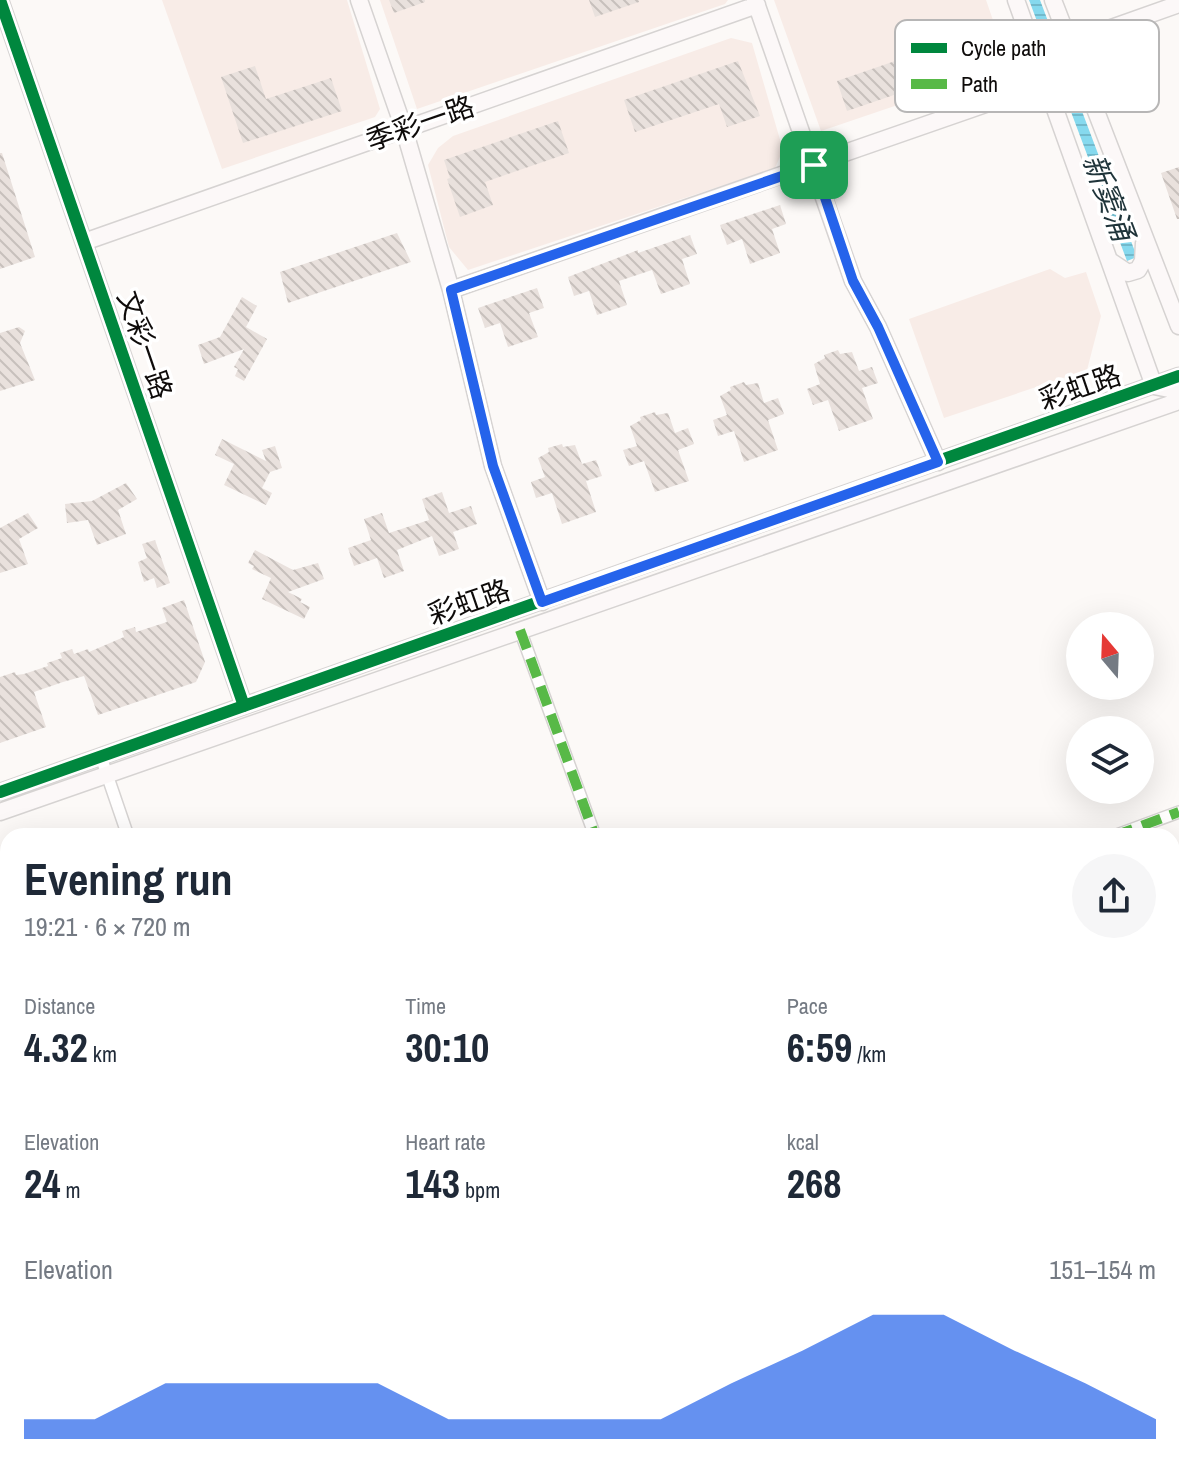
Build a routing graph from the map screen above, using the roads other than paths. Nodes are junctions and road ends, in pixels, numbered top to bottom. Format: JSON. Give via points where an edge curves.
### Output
{"nodes":[{"id":1,"x":0,"y":0,"type":"edge"},
{"id":2,"x":359,"y":0,"type":"edge"},
{"id":3,"x":1016,"y":0,"type":"edge"},
{"id":4,"x":1053,"y":0,"type":"edge"},
{"id":5,"x":756,"y":3,"type":"edge"},
{"id":6,"x":1179,"y":4,"type":"edge"},
{"id":7,"x":1023,"y":20,"type":"edge"},
{"id":8,"x":1060,"y":20,"type":"edge"},
{"id":9,"x":1134,"y":20,"type":"edge"},
{"id":10,"x":964,"y":112,"type":"edge"},
{"id":11,"x":1056,"y":112,"type":"edge"},
{"id":12,"x":1095,"y":112,"type":"edge"},
{"id":13,"x":404,"y":129,"type":"junction"},
{"id":14,"x":814,"y":165,"type":"junction"},
{"id":15,"x":1144,"y":240,"type":"junction"},
{"id":16,"x":84,"y":242,"type":"junction"},
{"id":17,"x":1109,"y":260,"type":"junction"},
{"id":18,"x":451,"y":290,"type":"junction"},
{"id":19,"x":1179,"y":326,"type":"edge"},
{"id":20,"x":1179,"y":376,"type":"edge"},
{"id":21,"x":1154,"y":386,"type":"junction"},
{"id":22,"x":1179,"y":391,"type":"edge"},
{"id":23,"x":1179,"y":401,"type":"edge"},
{"id":24,"x":938,"y":462,"type":"junction"},
{"id":25,"x":542,"y":602,"type":"junction"},
{"id":26,"x":520,"y":630,"type":"junction"},
{"id":27,"x":244,"y":706,"type":"junction"},
{"id":28,"x":101,"y":757,"type":"junction"},
{"id":29,"x":107,"y":775,"type":"junction"},
{"id":30,"x":0,"y":792,"type":"edge"},
{"id":31,"x":0,"y":812,"type":"edge"},
{"id":32,"x":1179,"y":812,"type":"edge"},
{"id":33,"x":125,"y":828,"type":"edge"},
{"id":34,"x":592,"y":828,"type":"edge"},
{"id":35,"x":1136,"y":828,"type":"edge"}],
"edges":[{"from":1,"to":16,"type":"street","name":"文彩一路"},
{"from":2,"to":13,"type":"street"},
{"from":3,"to":7,"type":"street"},
{"from":4,"to":8,"type":"street"},
{"from":5,"to":13,"type":"street","name":"季彩一路"},
{"from":5,"to":14,"type":"street"},
{"from":6,"to":9,"type":"street"},
{"from":10,"to":14,"type":"street"},
{"from":11,"to":17,"type":"street"},
{"from":12,"to":15,"type":"street"},
{"from":13,"to":16,"type":"street","name":"季彩一路"},
{"from":13,"to":18,"type":"street"},
{"from":14,"to":18,"type":"street"},
{"from":14,"to":24,"type":"street","via":[[853,281]]},
{"from":15,"to":17,"type":"street","via":[[1138,270],[1128,273]]},
{"from":15,"to":19,"type":"street"},
{"from":16,"to":27,"type":"street","name":"文彩一路"},
{"from":17,"to":21,"type":"street"},
{"from":18,"to":25,"type":"street","via":[[493,466]]},
{"from":20,"to":21,"type":"street","name":"彩虹路"},
{"from":21,"to":22,"type":"street"},
{"from":21,"to":24,"type":"street","name":"彩虹路"},
{"from":23,"to":26,"type":"street","name":"彩虹路"},
{"from":24,"to":25,"type":"street","name":"彩虹路"},
{"from":25,"to":27,"type":"street","name":"彩虹路"},
{"from":26,"to":29,"type":"street","name":"彩虹路"},
{"from":26,"to":34,"type":"street"},
{"from":27,"to":28,"type":"street","name":"彩虹路"},
{"from":28,"to":29,"type":"street"},
{"from":28,"to":30,"type":"street","name":"彩虹路"},
{"from":29,"to":31,"type":"street","name":"彩虹路"},
{"from":29,"to":33,"type":"street"},
{"from":32,"to":35,"type":"street"}]}
